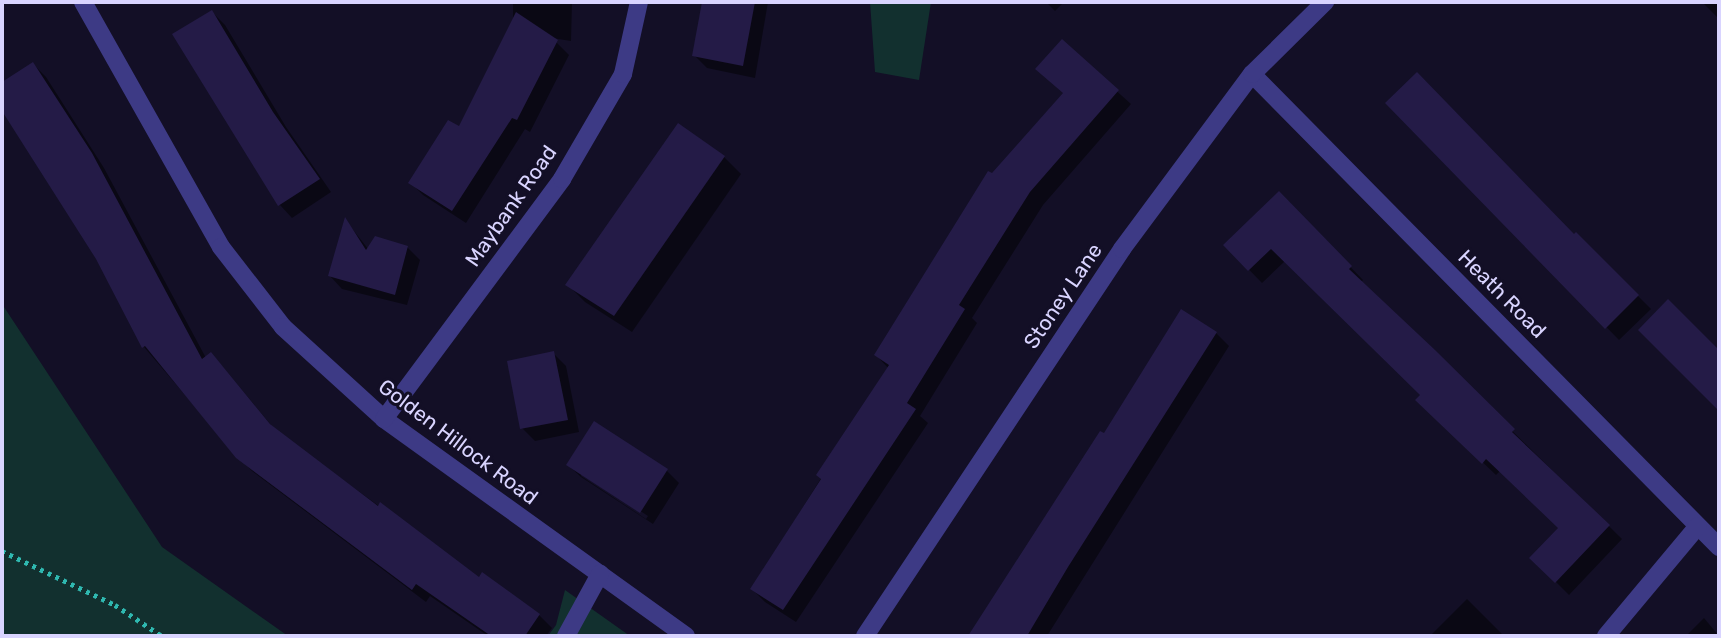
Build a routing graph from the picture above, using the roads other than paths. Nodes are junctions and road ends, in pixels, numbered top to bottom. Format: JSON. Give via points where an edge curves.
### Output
{"nodes":[{"id":1,"x":83,"y":2,"type":"edge"},
{"id":2,"x":639,"y":2,"type":"edge"},
{"id":3,"x":1325,"y":2,"type":"edge"},
{"id":4,"x":1252,"y":74,"type":"junction"},
{"id":5,"x":384,"y":419,"type":"junction"},
{"id":6,"x":1698,"y":526,"type":"junction"},
{"id":7,"x":1719,"y":547,"type":"edge"},
{"id":8,"x":600,"y":574,"type":"junction"},
{"id":9,"x":566,"y":636,"type":"edge"},
{"id":10,"x":686,"y":636,"type":"edge"},
{"id":11,"x":865,"y":636,"type":"edge"},
{"id":12,"x":1606,"y":636,"type":"edge"}],
"edges":[{"from":1,"to":5,"type":"street","name":"Golden Hillock Road","via":[[220,247],[283,327]]},
{"from":2,"to":5,"type":"street","name":"Maybank Road","via":[[623,74],[562,179]]},
{"from":3,"to":4,"type":"street","name":"Stoney Lane"},
{"from":4,"to":6,"type":"street","name":"Heath Road"},
{"from":4,"to":11,"type":"street","name":"Stoney Lane","via":[[1122,249]]},
{"from":5,"to":8,"type":"street","name":"Golden Hillock Road"},
{"from":6,"to":7,"type":"street","name":"Heath Road"},
{"from":6,"to":12,"type":"street"},
{"from":8,"to":9,"type":"street"},
{"from":8,"to":10,"type":"street","name":"Golden Hillock Road"}]}
